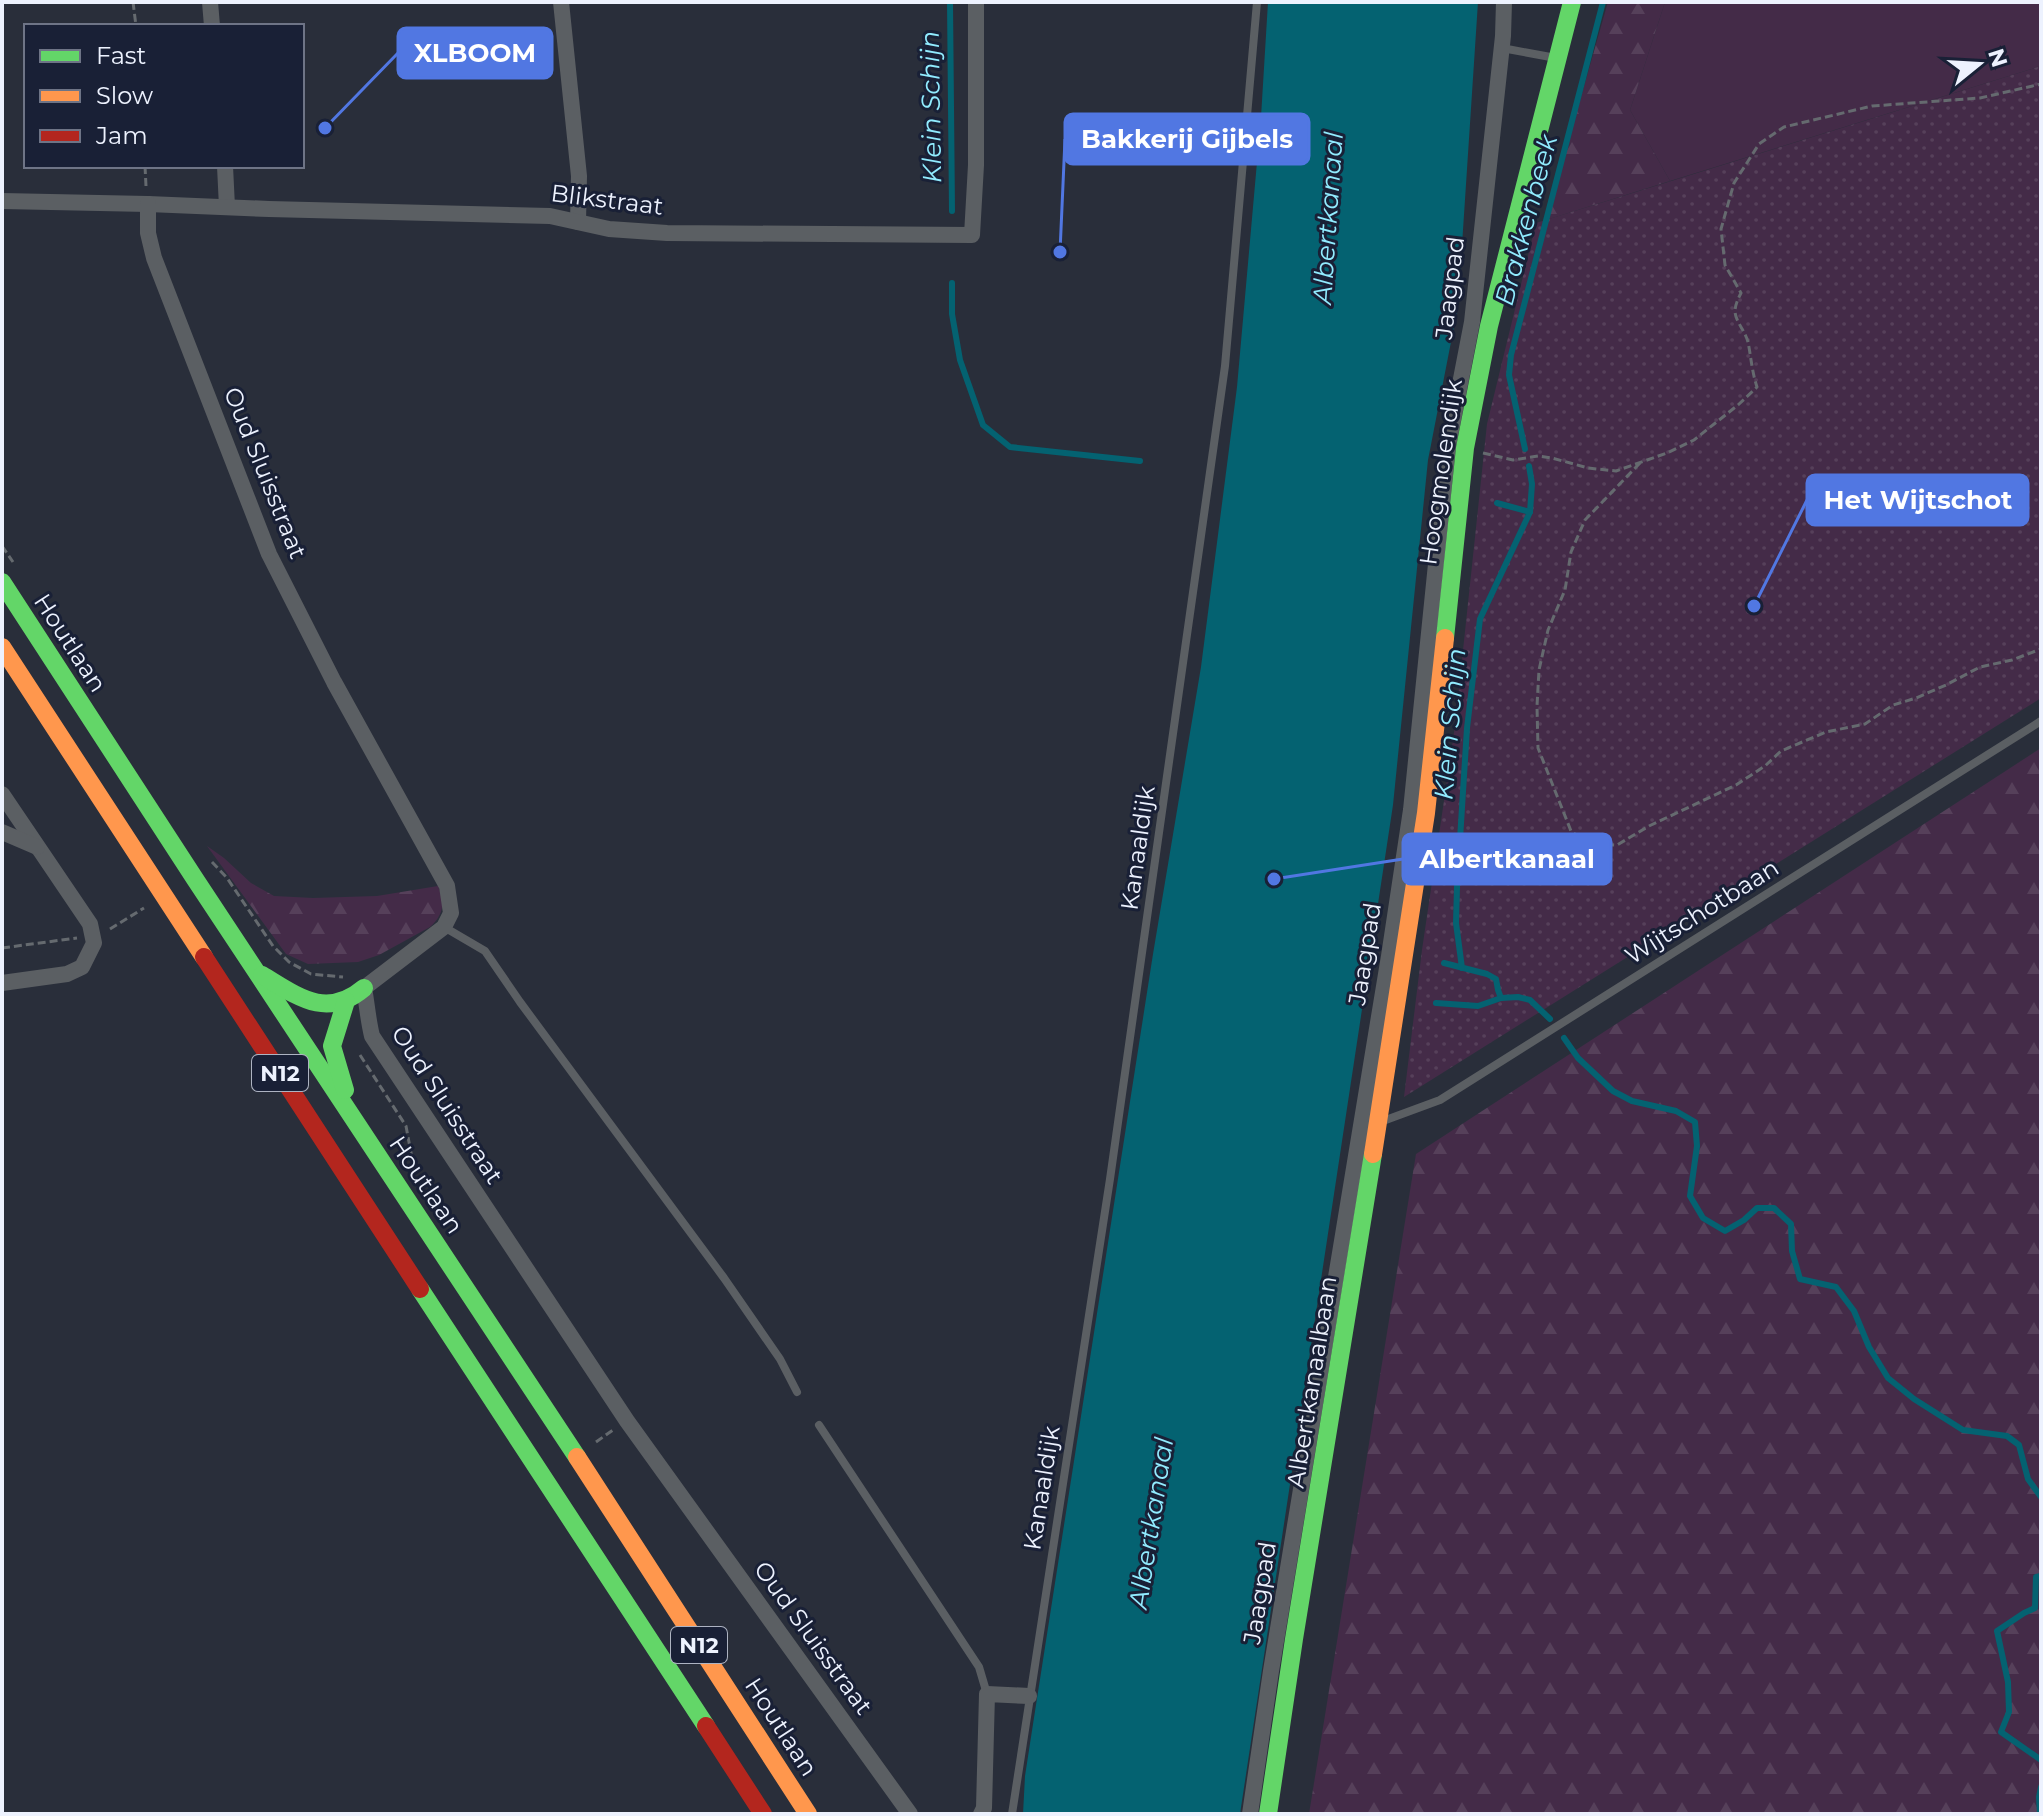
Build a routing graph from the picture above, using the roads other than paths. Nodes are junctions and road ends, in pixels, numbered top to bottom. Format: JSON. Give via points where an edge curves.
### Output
{"nodes":[{"id":1,"x":210,"y":2,"type":"edge"},
{"id":2,"x":561,"y":2,"type":"edge"},
{"id":3,"x":976,"y":2,"type":"edge"},
{"id":4,"x":1257,"y":2,"type":"edge"},
{"id":5,"x":1504,"y":2,"type":"edge"},
{"id":6,"x":1572,"y":2,"type":"edge"},
{"id":7,"x":212,"y":24,"type":"edge"},
{"id":8,"x":1502,"y":48,"type":"junction"},
{"id":9,"x":1558,"y":58,"type":"junction"},
{"id":10,"x":225,"y":168,"type":"edge"},
{"id":11,"x":2,"y":201,"type":"edge"},
{"id":12,"x":148,"y":204,"type":"junction"},
{"id":13,"x":227,"y":207,"type":"junction"},
{"id":14,"x":578,"y":222,"type":"junction"},
{"id":15,"x":2,"y":582,"type":"edge"},
{"id":16,"x":2,"y":647,"type":"edge"},
{"id":17,"x":2041,"y":721,"type":"edge"},
{"id":18,"x":2,"y":794,"type":"edge"},
{"id":19,"x":2,"y":832,"type":"edge"},
{"id":20,"x":38,"y":848,"type":"junction"},
{"id":21,"x":444,"y":927,"type":"junction"},
{"id":22,"x":1404,"y":958,"type":"joint"},
{"id":23,"x":256,"y":971,"type":"junction"},
{"id":24,"x":2,"y":983,"type":"edge"},
{"id":25,"x":364,"y":988,"type":"junction"},
{"id":26,"x":346,"y":1001,"type":"junction"},
{"id":27,"x":1378,"y":1123,"type":"junction"},
{"id":28,"x":356,"y":1124,"type":"junction"},
{"id":29,"x":797,"y":1392,"type":"dead end"},
{"id":30,"x":819,"y":1425,"type":"dead end"},
{"id":31,"x":987,"y":1694,"type":"junction"},
{"id":32,"x":1029,"y":1696,"type":"junction"},
{"id":33,"x":763,"y":1814,"type":"edge"},
{"id":34,"x":808,"y":1814,"type":"edge"},
{"id":35,"x":910,"y":1814,"type":"edge"},
{"id":36,"x":981,"y":1814,"type":"edge"},
{"id":37,"x":1012,"y":1814,"type":"edge"},
{"id":38,"x":1250,"y":1814,"type":"edge"},
{"id":39,"x":1268,"y":1814,"type":"edge"}],
"edges":[{"from":1,"to":7,"type":"street"},
{"from":2,"to":14,"type":"street","via":[[579,176]]},
{"from":3,"to":14,"type":"street","name":"Blikstraat","via":[[972,235],[667,233]]},
{"from":4,"to":32,"type":"lane","name":"Kanaaldijk","via":[[1220,398],[1110,1179]]},
{"from":5,"to":8,"type":"street","name":"Jaagpad"},
{"from":6,"to":9,"type":"main road","name":"Hoogmolendijk"},
{"from":8,"to":9,"type":"lane"},
{"from":8,"to":38,"type":"street","name":"Jaagpad","via":[[1472,322],[1448,446],[1411,810]]},
{"from":9,"to":22,"type":"main road","name":"Hoogmolendijk","via":[[1489,326],[1465,448],[1428,798]]},
{"from":10,"to":13,"type":"street"},
{"from":11,"to":12,"type":"street","name":"Blikstraat"},
{"from":12,"to":13,"type":"street","name":"Blikstraat"},
{"from":12,"to":21,"type":"street","name":"Oud Sluisstraat","via":[[154,258],[269,554],[447,886],[451,913]]},
{"from":13,"to":14,"type":"street","name":"Blikstraat","via":[[550,216]]},
{"from":15,"to":23,"type":"main road","name":"Houtlaan","number":"N12"},
{"from":16,"to":33,"type":"main road","number":"N12"},
{"from":17,"to":27,"type":"lane","name":"Wijtschotbaan","via":[[1440,1100]]},
{"from":18,"to":20,"type":"street"},
{"from":19,"to":20,"type":"street"},
{"from":20,"to":24,"type":"street","via":[[90,924],[94,943],[82,967],[67,974]]},
{"from":21,"to":25,"type":"street"},
{"from":21,"to":29,"type":"lane","via":[[485,951],[724,1278]]},
{"from":22,"to":27,"type":"main road","name":"Albertkanaalbaan"},
{"from":23,"to":26,"type":"main road","via":[[310,1001]]},
{"from":23,"to":28,"type":"main road","name":"Houtlaan","number":"N12"},
{"from":25,"to":26,"type":"main road"},
{"from":25,"to":35,"type":"street","name":"Oud Sluisstraat","via":[[372,1036],[406,1088],[627,1421]]},
{"from":26,"to":28,"type":"main road","via":[[332,1046]]},
{"from":27,"to":39,"type":"main road","name":"Albertkanaalbaan"},
{"from":28,"to":34,"type":"main road","name":"Houtlaan","number":"N12"},
{"from":30,"to":31,"type":"lane","via":[[979,1667]]},
{"from":31,"to":32,"type":"street"},
{"from":31,"to":36,"type":"street"},
{"from":32,"to":37,"type":"lane","name":"Kanaaldijk"}]}
